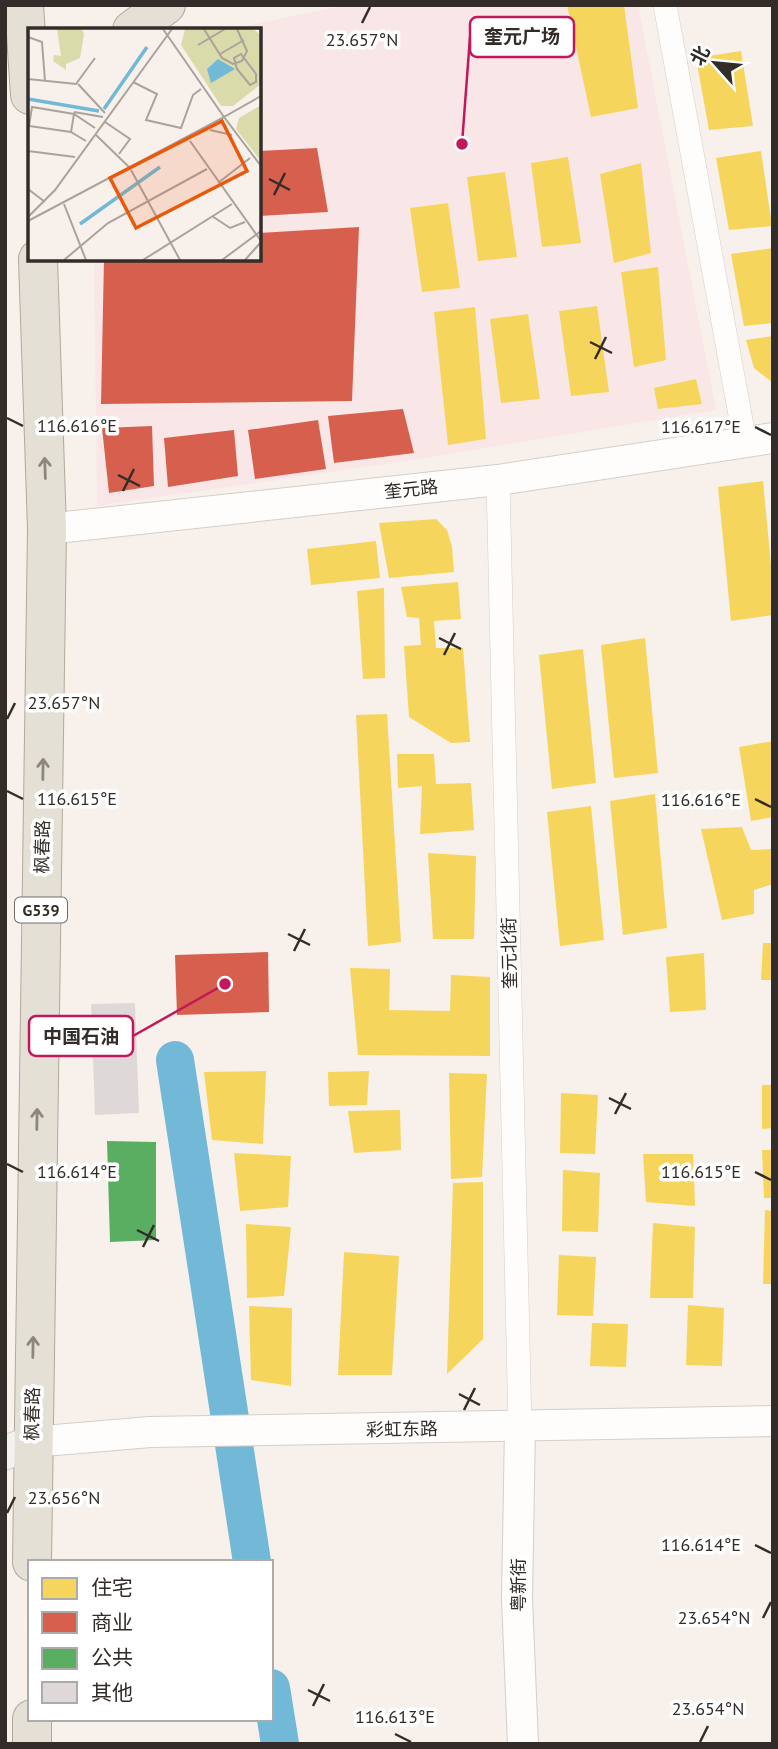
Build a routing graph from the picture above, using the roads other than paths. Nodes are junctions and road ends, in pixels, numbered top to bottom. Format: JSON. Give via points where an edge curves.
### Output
{"nodes":[{"id":1,"x":24,"y":5,"type":"edge"},
{"id":2,"x":166,"y":5,"type":"edge"},
{"id":3,"x":665,"y":5,"type":"edge"},
{"id":4,"x":135,"y":28,"type":"edge"},
{"id":5,"x":28,"y":64,"type":"edge"},
{"id":6,"x":38,"y":261,"type":"edge"},
{"id":7,"x":759,"y":440,"type":"edge"},
{"id":8,"x":498,"y":480,"type":"junction"},
{"id":9,"x":47,"y":529,"type":"junction"},
{"id":10,"x":773,"y":1421,"type":"edge"},
{"id":11,"x":520,"y":1427,"type":"junction"},
{"id":12,"x":14,"y":1444,"type":"edge"},
{"id":13,"x":32,"y":1560,"type":"edge"},
{"id":14,"x":32,"y":1721,"type":"edge"},
{"id":15,"x":32,"y":1744,"type":"edge"},
{"id":16,"x":523,"y":1744,"type":"edge"}],
"edges":[{"from":1,"to":5,"type":"highway"},
{"from":2,"to":4,"type":"highway"},
{"from":3,"to":7,"type":"street"},
{"from":9,"to":6,"type":"highway","name":"枫春路","number":"G539","one_way":true},
{"from":7,"to":8,"type":"street","name":"奎元路"},
{"from":8,"to":9,"type":"street","name":"奎元路"},
{"from":8,"to":11,"type":"street","name":"奎元北街"},
{"from":12,"to":9,"type":"highway","name":"枫春路","number":"G539","one_way":true},
{"from":10,"to":11,"type":"street","name":"彩虹东路"},
{"from":11,"to":12,"type":"street","name":"彩虹东路","via":[[150,1432]]},
{"from":11,"to":16,"type":"street","name":"粤新街","via":[[517,1599]]},
{"from":12,"to":13,"type":"highway","name":"枫春路","number":"G539"},
{"from":14,"to":15,"type":"highway"}]}
